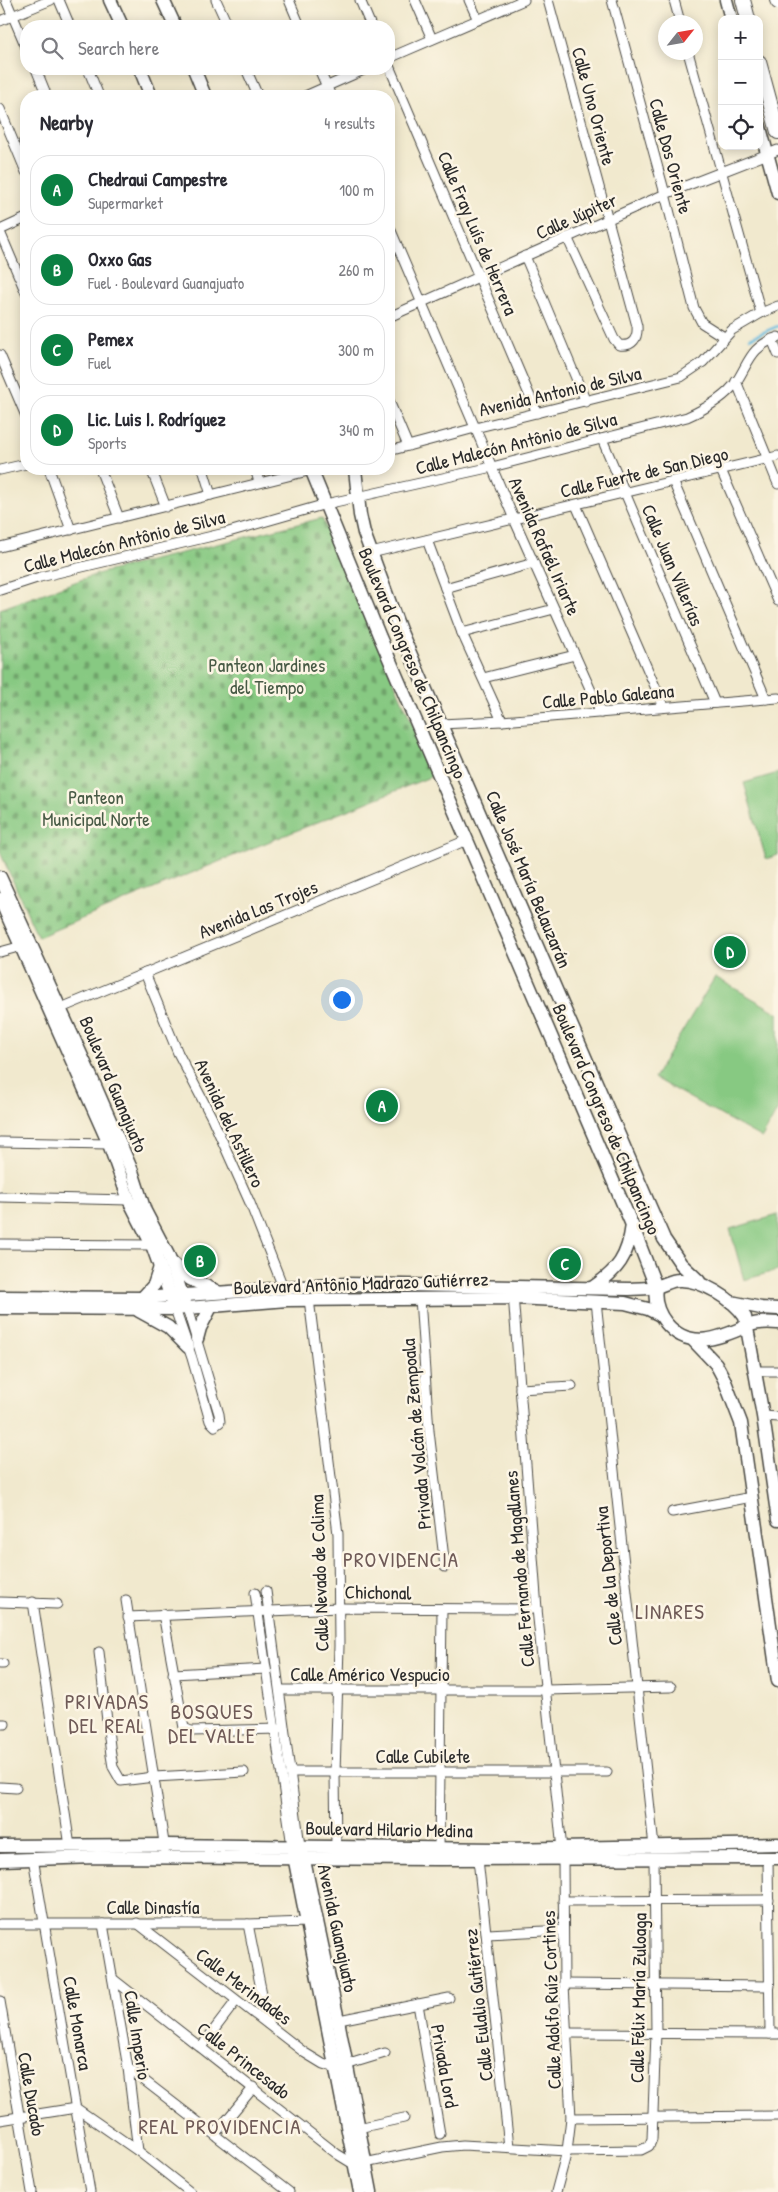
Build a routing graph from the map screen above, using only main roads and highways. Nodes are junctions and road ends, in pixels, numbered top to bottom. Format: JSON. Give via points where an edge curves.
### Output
{"nodes":[{"id":1,"x":743,"y":0,"type":"edge"},
{"id":2,"x":747,"y":15,"type":"edge"},
{"id":3,"x":763,"y":77,"type":"edge"},
{"id":4,"x":778,"y":132,"type":"edge"}],
"edges":[{"from":1,"to":2,"type":"main road"},
{"from":3,"to":4,"type":"main road"}]}
